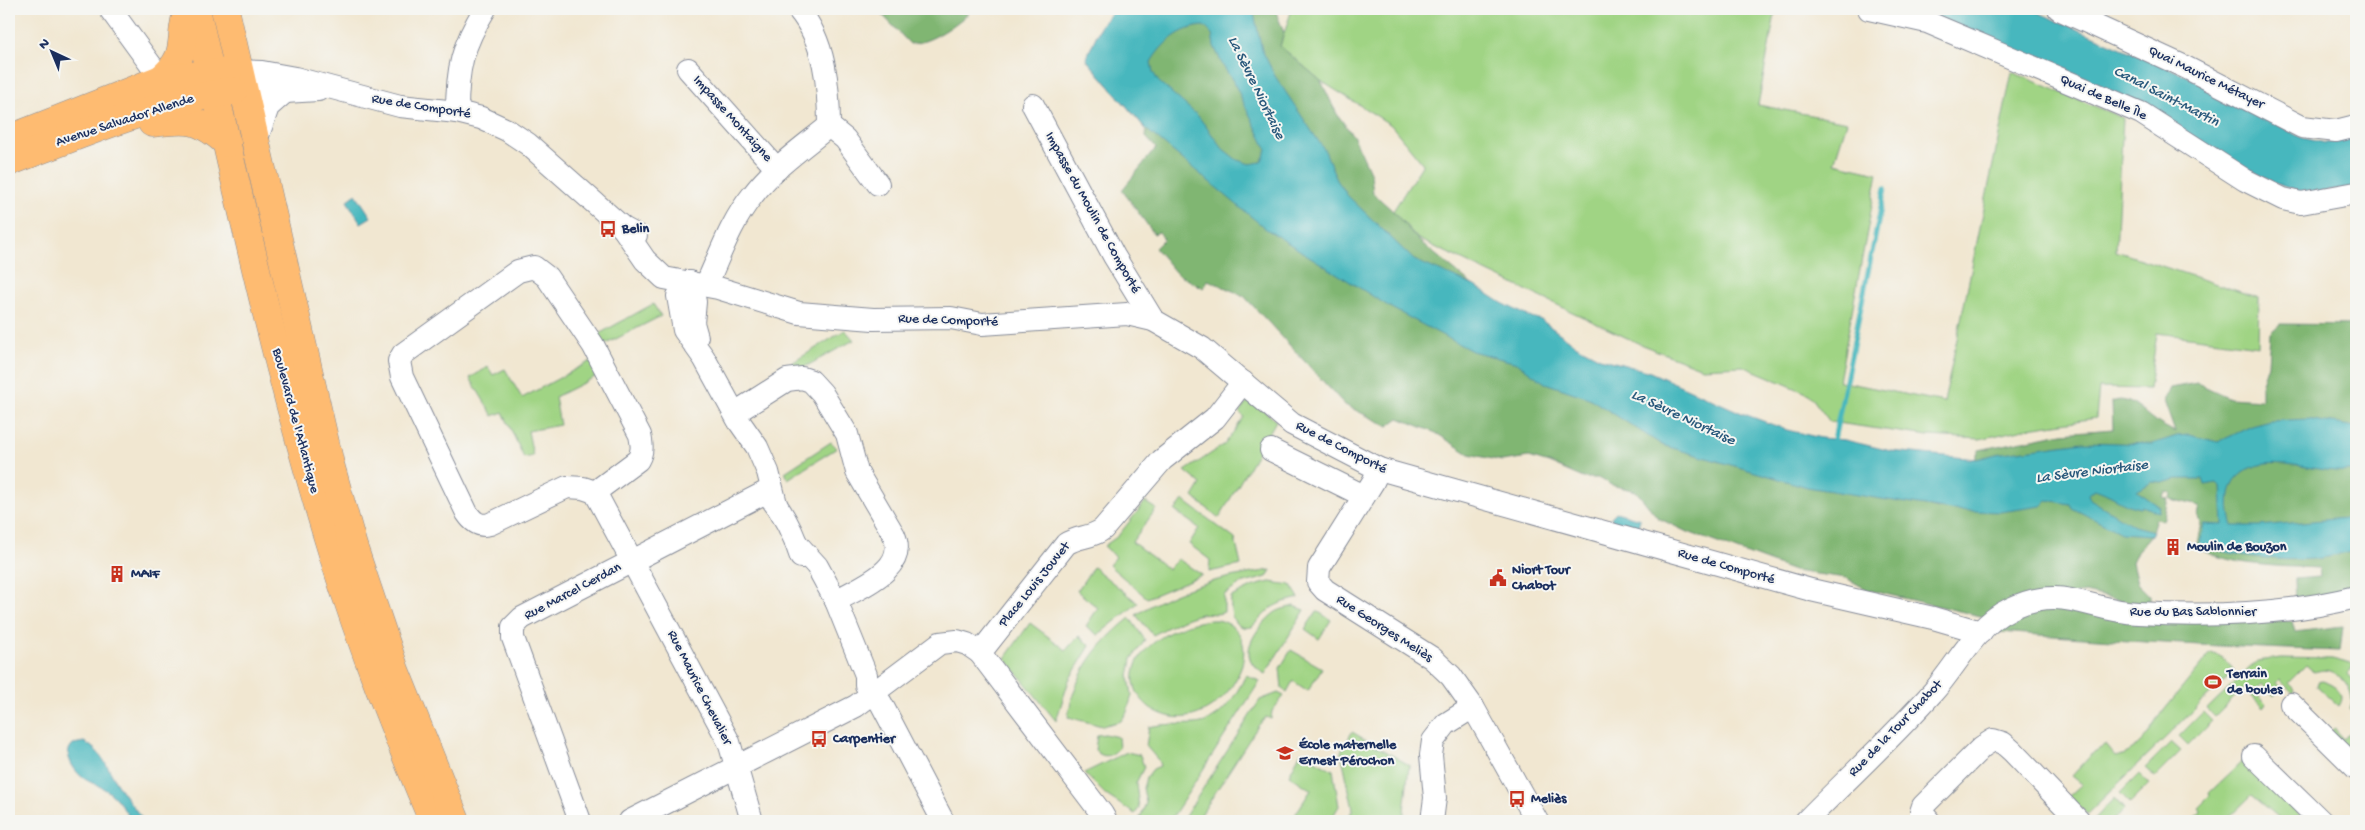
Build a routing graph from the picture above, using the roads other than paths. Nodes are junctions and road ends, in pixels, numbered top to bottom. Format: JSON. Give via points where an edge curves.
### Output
{"nodes":[{"id":1,"x":110,"y":9,"type":"edge"},
{"id":2,"x":188,"y":9,"type":"edge"},
{"id":3,"x":196,"y":9,"type":"edge"},
{"id":4,"x":225,"y":9,"type":"edge"},
{"id":5,"x":485,"y":9,"type":"edge"},
{"id":6,"x":798,"y":9,"type":"edge"},
{"id":7,"x":1869,"y":9,"type":"edge"},
{"id":8,"x":2059,"y":9,"type":"edge"},
{"id":9,"x":688,"y":69,"type":"dead end"},
{"id":10,"x":161,"y":79,"type":"junction"},
{"id":11,"x":242,"y":80,"type":"junction"},
{"id":12,"x":213,"y":84,"type":"junction"},
{"id":13,"x":331,"y":89,"type":"junction"},
{"id":14,"x":285,"y":92,"type":"junction"},
{"id":15,"x":1033,"y":105,"type":"dead end"},
{"id":16,"x":457,"y":112,"type":"junction"},
{"id":17,"x":829,"y":126,"type":"junction"},
{"id":18,"x":2356,"y":126,"type":"edge"},
{"id":19,"x":103,"y":127,"type":"junction"},
{"id":20,"x":9,"y":139,"type":"edge"},
{"id":21,"x":256,"y":141,"type":"junction"},
{"id":22,"x":226,"y":143,"type":"junction"},
{"id":23,"x":9,"y":162,"type":"edge"},
{"id":24,"x":777,"y":169,"type":"junction"},
{"id":25,"x":878,"y":184,"type":"dead end"},
{"id":26,"x":2356,"y":194,"type":"edge"},
{"id":27,"x":698,"y":283,"type":"junction"},
{"id":28,"x":1153,"y":320,"type":"junction"},
{"id":29,"x":1243,"y":382,"type":"junction"},
{"id":30,"x":736,"y":417,"type":"junction"},
{"id":31,"x":1271,"y":450,"type":"dead end"},
{"id":32,"x":1379,"y":469,"type":"junction"},
{"id":33,"x":595,"y":492,"type":"junction"},
{"id":34,"x":1364,"y":496,"type":"junction"},
{"id":35,"x":771,"y":498,"type":"junction"},
{"id":36,"x":796,"y":543,"type":"junction"},
{"id":37,"x":632,"y":561,"type":"junction"},
{"id":38,"x":2356,"y":597,"type":"edge"},
{"id":39,"x":836,"y":601,"type":"junction"},
{"id":40,"x":846,"y":628,"type":"junction"},
{"id":41,"x":1981,"y":632,"type":"junction"},
{"id":42,"x":980,"y":653,"type":"junction"},
{"id":43,"x":872,"y":693,"type":"junction"},
{"id":44,"x":2291,"y":704,"type":"dead end"},
{"id":45,"x":1473,"y":707,"type":"junction"},
{"id":46,"x":2254,"y":756,"type":"dead end"},
{"id":47,"x":735,"y":767,"type":"junction"},
{"id":48,"x":2356,"y":767,"type":"edge"},
{"id":49,"x":433,"y":821,"type":"edge"},
{"id":50,"x":456,"y":821,"type":"edge"},
{"id":51,"x":580,"y":821,"type":"edge"},
{"id":52,"x":630,"y":821,"type":"edge"},
{"id":53,"x":752,"y":821,"type":"edge"},
{"id":54,"x":943,"y":821,"type":"edge"},
{"id":55,"x":1106,"y":821,"type":"edge"},
{"id":56,"x":1432,"y":821,"type":"edge"},
{"id":57,"x":1537,"y":821,"type":"edge"},
{"id":58,"x":1806,"y":821,"type":"edge"},
{"id":59,"x":1928,"y":821,"type":"edge"},
{"id":60,"x":2079,"y":821,"type":"edge"},
{"id":61,"x":2321,"y":821,"type":"edge"}],
"edges":[{"from":1,"to":10,"type":"street"},
{"from":2,"to":10,"type":"main road","via":[[183,23],[181,54],[174,68]]},
{"from":3,"to":12,"type":"main road","name":"Boulevard de l'Atlantique"},
{"from":4,"to":11,"type":"main road","name":"Boulevard de l'Atlantique"},
{"from":5,"to":16,"type":"street","via":[[471,34],[458,73]]},
{"from":6,"to":17,"type":"street","via":[[812,30],[822,56]]},
{"from":7,"to":26,"type":"street","name":"Quai de Belle Île","via":[[1927,22],[2141,113],[2245,180],[2283,200],[2301,203]]},
{"from":8,"to":18,"type":"street","name":"Quai Maurice Métayer","via":[[2185,67],[2302,127],[2336,131]]},
{"from":9,"to":24,"type":"street","name":"Impasse Montaigne"},
{"from":10,"to":12,"type":"main road","name":"Avenue Salvador Allende"},
{"from":10,"to":20,"type":"main road","name":"Avenue Salvador Allende"},
{"from":11,"to":12,"type":"main road","name":"Avenue Salvador Allende"},
{"from":11,"to":13,"type":"street","name":"Rue de Comporté","via":[[262,72]]},
{"from":11,"to":14,"type":"street","name":"Rue de Comporté"},
{"from":11,"to":21,"type":"main road","name":"Boulevard de l'Atlantique"},
{"from":12,"to":19,"type":"main road","name":"Avenue Salvador Allende"},
{"from":12,"to":22,"type":"main road","name":"Boulevard de l'Atlantique"},
{"from":13,"to":14,"type":"street","name":"Rue de Comporté"},
{"from":13,"to":16,"type":"street","name":"Rue de Comporté","via":[[400,106]]},
{"from":14,"to":21,"type":"street","via":[[268,108]]},
{"from":15,"to":28,"type":"street","name":"Impasse du Moulin de Comporté","via":[[1114,256]]},
{"from":16,"to":27,"type":"street","name":"Rue de Comporté","via":[[481,118],[516,136],[622,228],[635,234]]},
{"from":17,"to":24,"type":"street"},
{"from":17,"to":25,"type":"street","via":[[845,139]]},
{"from":19,"to":22,"type":"main road","via":[[186,119],[201,124]]},
{"from":19,"to":23,"type":"main road","name":"Avenue Salvador Allende"},
{"from":21,"to":50,"type":"main road","name":"Boulevard de l'Atlantique","via":[[330,464],[353,546],[395,670]]},
{"from":22,"to":49,"type":"main road","name":"Boulevard de l'Atlantique","via":[[277,356],[334,559],[374,673]]},
{"from":24,"to":27,"type":"street","via":[[752,195]]},
{"from":27,"to":28,"type":"street","name":"Rue de Comporté","via":[[799,313],[872,320],[951,318],[982,324],[1127,314]]},
{"from":27,"to":30,"type":"street","via":[[678,296],[684,330],[704,358]]},
{"from":28,"to":29,"type":"street","name":"Rue de Comporté","via":[[1202,348]]},
{"from":29,"to":32,"type":"street","name":"Rue de Comporté","via":[[1292,424]]},
{"from":29,"to":42,"type":"street","name":"Place Louis Jouvet","via":[[1211,422],[1162,460],[1103,530],[1066,544]]},
{"from":30,"to":35,"type":"street","via":[[746,453]]},
{"from":30,"to":39,"type":"street","via":[[786,380],[802,378],[818,386],[847,434],[857,472],[898,546],[894,561],[886,571]]},
{"from":31,"to":34,"type":"street"},
{"from":32,"to":34,"type":"street"},
{"from":32,"to":41,"type":"street","name":"Rue de Comporté","via":[[1811,590]]},
{"from":33,"to":33,"type":"street","via":[[567,487],[485,526],[475,522],[467,514],[402,376],[399,361],[403,354],[518,271],[534,267],[541,270],[593,345],[640,435],[642,452],[638,460]]},
{"from":33,"to":37,"type":"street","name":"Rue Maurice Chevalier"},
{"from":34,"to":45,"type":"street","name":"Rue Georges Meliès","via":[[1319,568],[1318,582],[1325,590],[1432,658],[1451,676]]},
{"from":35,"to":36,"type":"street"},
{"from":35,"to":37,"type":"street","name":"Rue Marcel Cerdan"},
{"from":36,"to":39,"type":"street","via":[[817,566]]},
{"from":36,"to":40,"type":"street","via":[[813,584]]},
{"from":37,"to":47,"type":"street","name":"Rue Maurice Chevalier","via":[[729,742]]},
{"from":37,"to":51,"type":"street","name":"Rue Marcel Cerdan","via":[[522,618],[513,626],[513,638]]},
{"from":38,"to":41,"type":"street","name":"Rue du Bas Sablonnier","via":[[2292,611],[2163,614],[2130,613],[2077,599],[2049,597],[2008,609]]},
{"from":39,"to":40,"type":"street"},
{"from":40,"to":43,"type":"street","via":[[866,675],[866,685]]},
{"from":41,"to":58,"type":"street","name":"Rue de la Tour Chabot","via":[[1933,692]]},
{"from":42,"to":43,"type":"street","via":[[967,644],[940,643]]},
{"from":42,"to":55,"type":"street"},
{"from":43,"to":47,"type":"street","via":[[856,706]]},
{"from":43,"to":54,"type":"street","via":[[881,703]]},
{"from":44,"to":48,"type":"street"},
{"from":45,"to":56,"type":"street","via":[[1446,724],[1433,740],[1431,755],[1435,798]]},
{"from":45,"to":57,"type":"street","name":"Rue Georges Meliès"},
{"from":46,"to":61,"type":"street"},
{"from":47,"to":52,"type":"street"},
{"from":47,"to":53,"type":"street","name":"Rue Maurice Chevalier"},
{"from":59,"to":60,"type":"street","via":[[1921,812],[1923,806],[1982,746],[1993,740],[2012,751]]}]}
